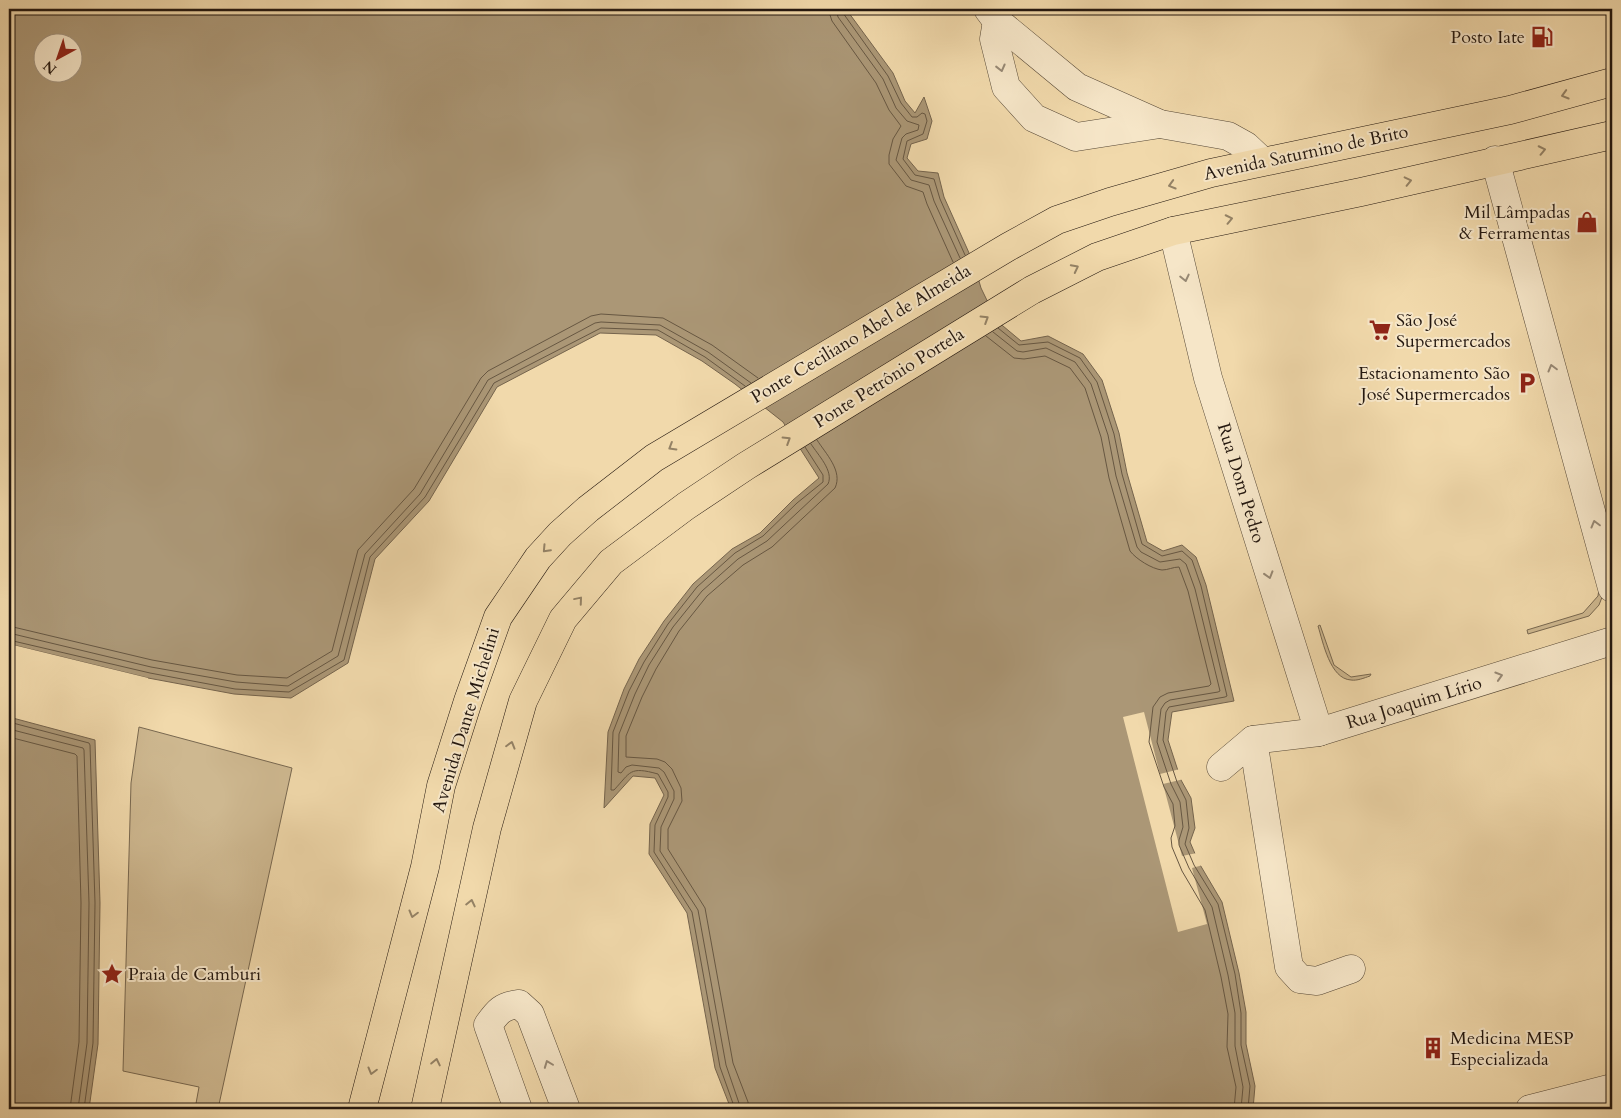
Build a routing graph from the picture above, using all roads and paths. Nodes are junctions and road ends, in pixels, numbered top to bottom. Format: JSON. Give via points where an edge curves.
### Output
{"nodes":[{"id":1,"x":992,"y":15,"type":"edge"},
{"id":2,"x":1612,"y":82,"type":"edge"},
{"id":3,"x":1160,"y":124,"type":"junction"},
{"id":4,"x":1612,"y":135,"type":"edge"},
{"id":5,"x":1494,"y":160,"type":"junction"},
{"id":6,"x":1262,"y":161,"type":"junction"},
{"id":7,"x":1173,"y":231,"type":"junction"},
{"id":8,"x":1008,"y":247,"type":"joint"},
{"id":9,"x":714,"y":422,"type":"joint"},
{"id":10,"x":1612,"y":588,"type":"edge"},
{"id":11,"x":1612,"y":641,"type":"edge"},
{"id":12,"x":1319,"y":732,"type":"junction"},
{"id":13,"x":1253,"y":740,"type":"junction"},
{"id":14,"x":1220,"y":767,"type":"dead end"},
{"id":15,"x":1351,"y":969,"type":"dead end"},
{"id":16,"x":1612,"y":1088,"type":"edge"},
{"id":17,"x":362,"y":1109,"type":"edge"},
{"id":18,"x":425,"y":1109,"type":"edge"},
{"id":19,"x":518,"y":1109,"type":"edge"},
{"id":20,"x":566,"y":1109,"type":"edge"},
{"id":21,"x":1530,"y":1109,"type":"edge"}],
"edges":[{"from":1,"to":3,"type":"street","via":[[1078,87]]},
{"from":1,"to":3,"type":"street","one_way":true,"via":[[994,39],[1006,87],[1034,118],[1076,137]]},
{"from":2,"to":6,"type":"main road","name":"Avenida Saturnino de Brito","one_way":true,"via":[[1510,110]]},
{"from":3,"to":6,"type":"street","via":[[1228,136],[1246,146]]},
{"from":5,"to":4,"type":"main road","one_way":true},
{"from":7,"to":5,"type":"main road","one_way":true,"via":[[1361,192]]},
{"from":10,"to":5,"type":"street","one_way":true},
{"from":6,"to":8,"type":"main road","name":"Avenida Saturnino de Brito","one_way":true,"via":[[1057,220]]},
{"from":7,"to":12,"type":"street","name":"Rua Dom Pedro","one_way":true,"via":[[1208,378]]},
{"from":18,"to":7,"type":"main road","name":"Ponte Petrônio Portela","one_way":true,"via":[[487,828],[523,701],[563,619],[610,562],[746,466],[1032,290],[1097,257]]},
{"from":8,"to":9,"type":"main road","name":"Ponte Ceciliano Abel de Almeida"},
{"from":9,"to":17,"type":"main road","name":"Avenida Dante Michelini","one_way":true,"via":[[654,458],[560,534],[538,558],[498,617],[441,786],[426,867]]},
{"from":12,"to":11,"type":"street","name":"Rua Joaquim Lírio","one_way":true},
{"from":12,"to":13,"type":"street","name":"Rua Joaquim Lírio"},
{"from":13,"to":14,"type":"street"},
{"from":13,"to":15,"type":"street","via":[[1290,967],[1300,979],[1317,981]]},
{"from":16,"to":21,"type":"street"},
{"from":20,"to":19,"type":"street","one_way":true,"via":[[530,1014],[519,1004],[507,1005],[488,1025]]}]}
